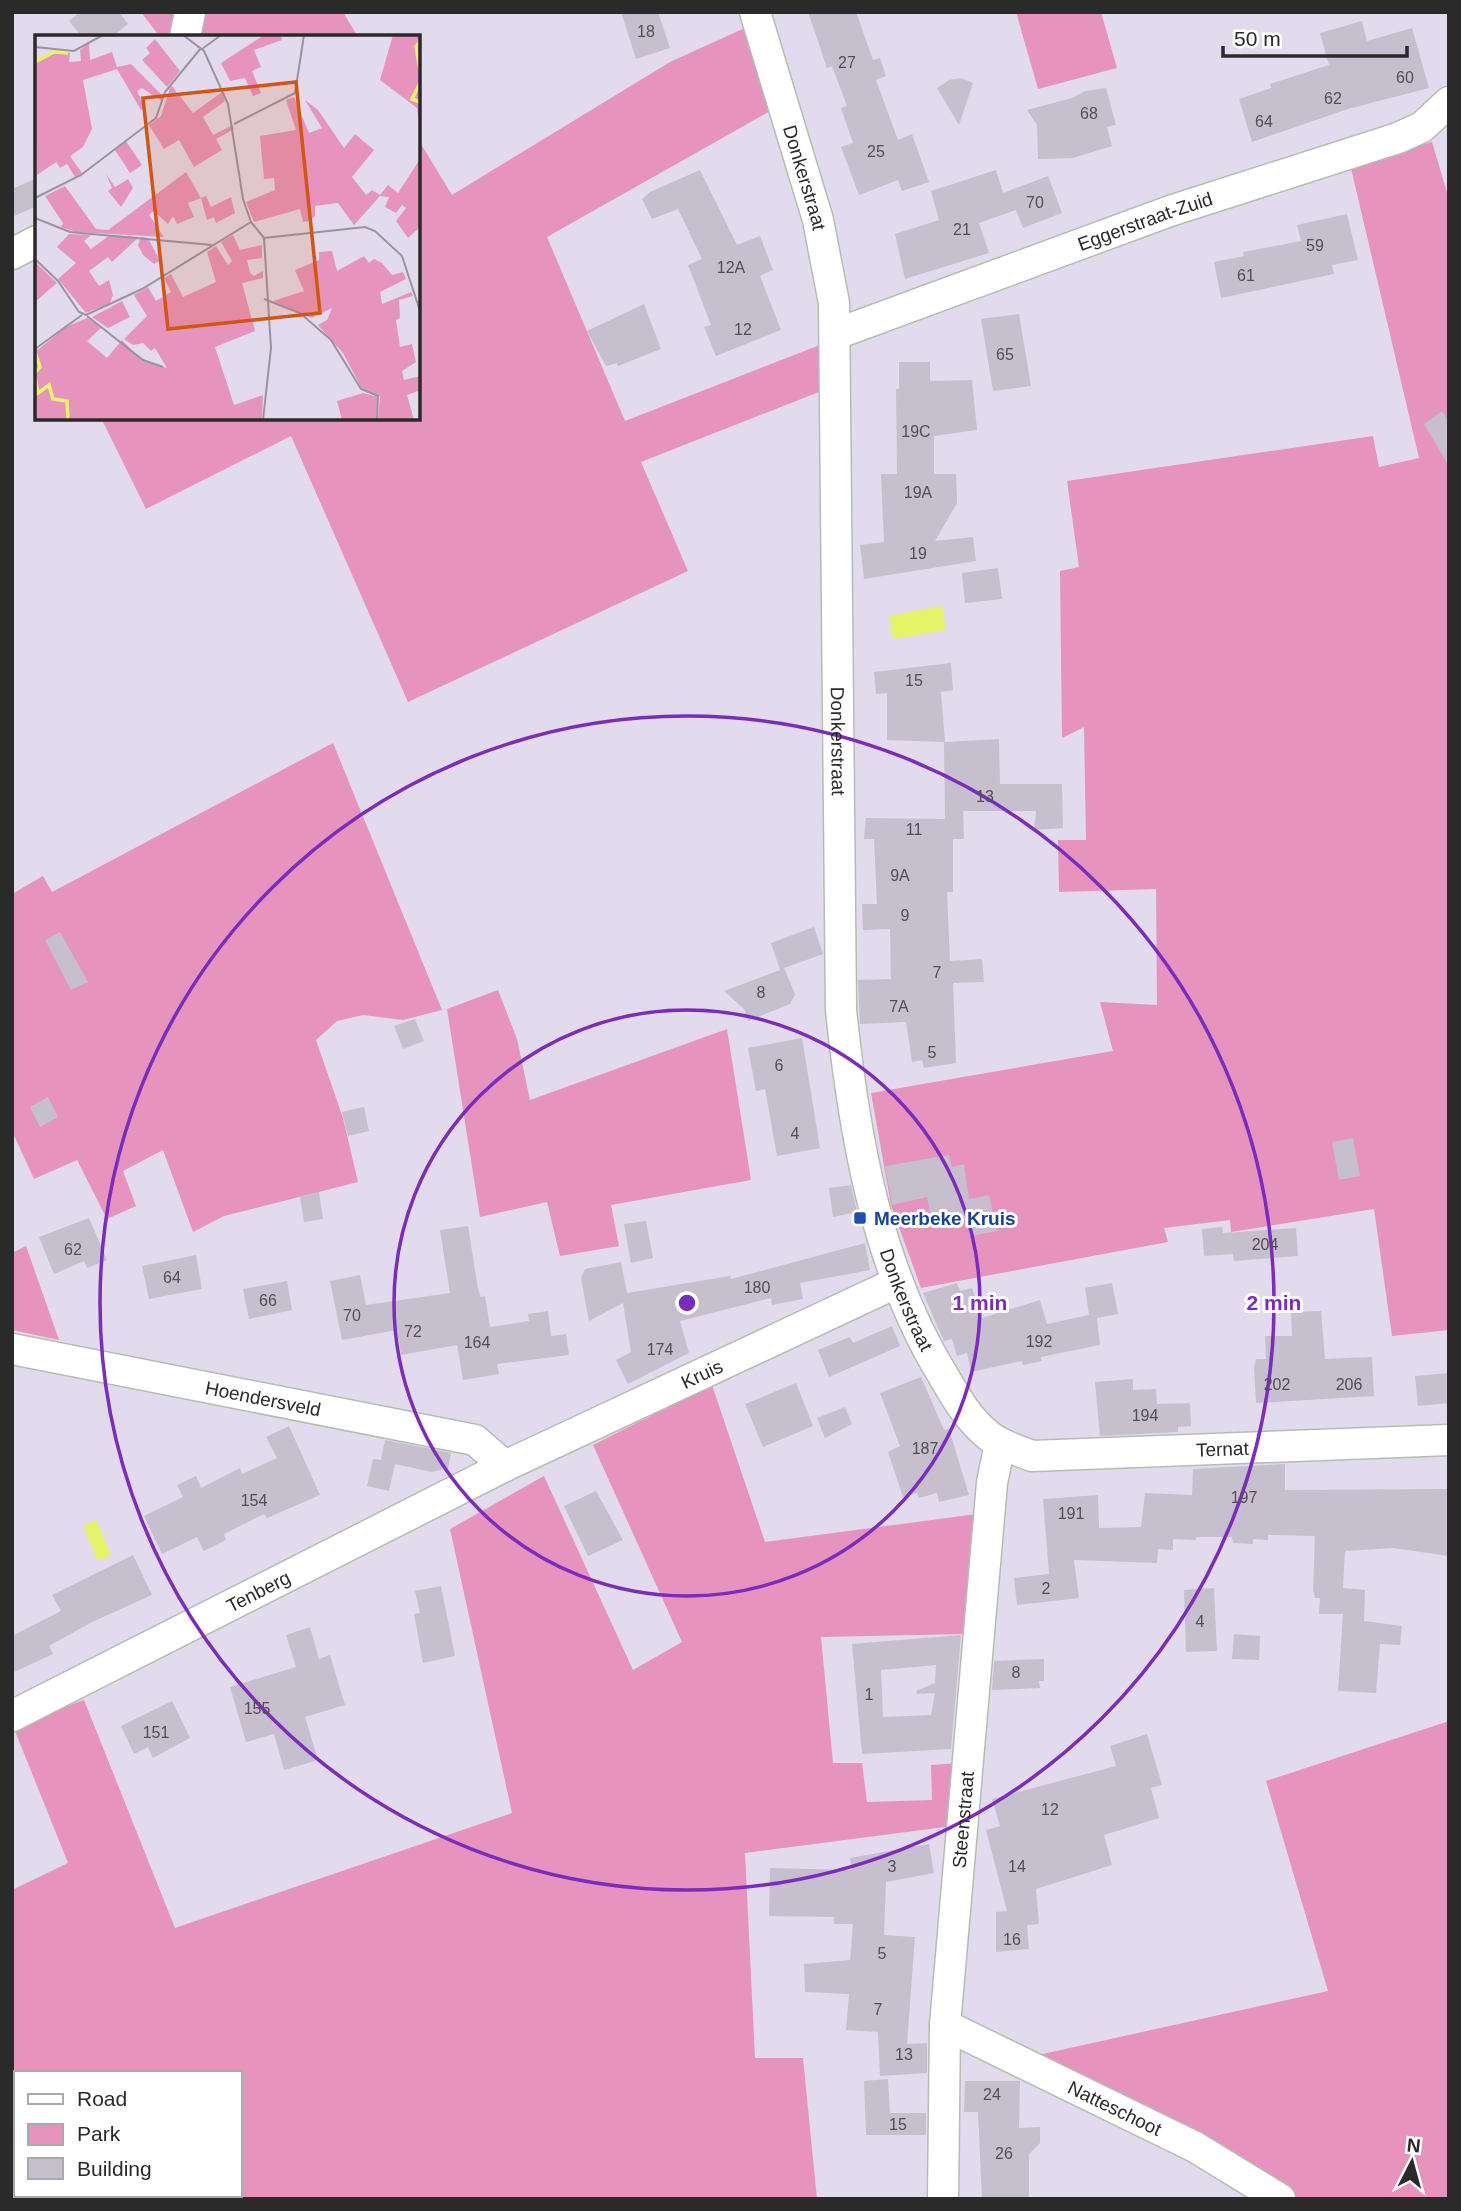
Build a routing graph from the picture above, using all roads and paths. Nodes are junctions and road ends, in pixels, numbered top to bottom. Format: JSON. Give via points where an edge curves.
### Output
{"nodes":[{"id":1,"x":190,"y":12,"type":"edge"},
{"id":2,"x":755,"y":12,"type":"edge"},
{"id":3,"x":184,"y":35,"type":"edge"},
{"id":4,"x":1449,"y":102,"type":"edge"},
{"id":5,"x":35,"y":242,"type":"edge"},
{"id":6,"x":12,"y":254,"type":"edge"},
{"id":7,"x":836,"y":334,"type":"junction"},
{"id":8,"x":898,"y":1282,"type":"junction"},
{"id":9,"x":12,"y":1349,"type":"edge"},
{"id":10,"x":1449,"y":1440,"type":"edge"},
{"id":11,"x":1000,"y":1443,"type":"junction"},
{"id":12,"x":505,"y":1466,"type":"junction"},
{"id":13,"x":12,"y":1716,"type":"edge"},
{"id":14,"x":945,"y":2025,"type":"junction"},
{"id":15,"x":943,"y":2199,"type":"edge"},
{"id":16,"x":1280,"y":2199,"type":"edge"}],
"edges":[{"from":1,"to":3,"type":"street"},
{"from":2,"to":7,"type":"street","name":"Donkerstraat","via":[[818,220]]},
{"from":4,"to":7,"type":"street","name":"Eggerstraat-Zuid","via":[[1422,127],[1398,138],[1170,211]]},
{"from":5,"to":6,"type":"street"},
{"from":7,"to":8,"type":"street","name":"Donkerstraat","via":[[842,1010],[872,1199]]},
{"from":8,"to":11,"type":"street","name":"Donkerstraat","via":[[925,1346],[962,1408]]},
{"from":8,"to":12,"type":"street","name":"Kruis"},
{"from":9,"to":12,"type":"street","name":"Hoendersveld","via":[[475,1440]]},
{"from":10,"to":11,"type":"street","name":"Ternat","via":[[1055,1456],[1032,1456]]},
{"from":11,"to":14,"type":"street","name":"Steenstraat","via":[[992,1483]]},
{"from":12,"to":13,"type":"street","name":"Tenberg"},
{"from":14,"to":15,"type":"street","name":"Steenstraat"},
{"from":14,"to":16,"type":"street","name":"Natteschoot","via":[[1195,2147]]}]}
